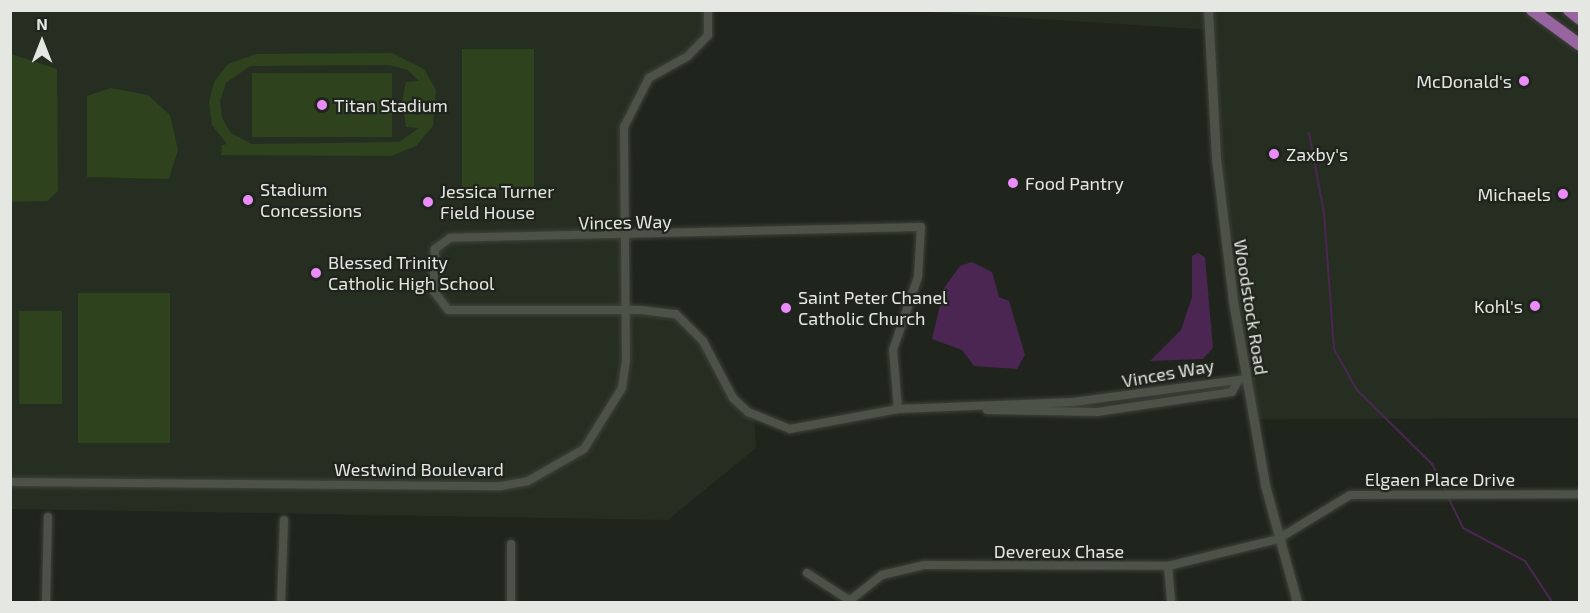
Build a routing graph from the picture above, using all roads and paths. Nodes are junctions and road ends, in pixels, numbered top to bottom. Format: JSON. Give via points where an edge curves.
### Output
{"nodes":[{"id":1,"x":708,"y":10,"type":"edge"},
{"id":2,"x":1208,"y":10,"type":"edge"},
{"id":3,"x":1532,"y":10,"type":"edge"},
{"id":4,"x":1569,"y":10,"type":"edge"},
{"id":5,"x":1580,"y":19,"type":"edge"},
{"id":6,"x":1580,"y":45,"type":"edge"},
{"id":7,"x":622,"y":237,"type":"junction"},
{"id":8,"x":623,"y":310,"type":"junction"},
{"id":9,"x":1242,"y":380,"type":"junction"},
{"id":10,"x":898,"y":409,"type":"junction"},
{"id":11,"x":974,"y":409,"type":"junction"},
{"id":12,"x":10,"y":482,"type":"edge"},
{"id":13,"x":1580,"y":494,"type":"edge"},
{"id":14,"x":48,"y":517,"type":"dead end"},
{"id":15,"x":284,"y":520,"type":"dead end"},
{"id":16,"x":1278,"y":539,"type":"junction"},
{"id":17,"x":511,"y":544,"type":"dead end"},
{"id":18,"x":1168,"y":566,"type":"junction"},
{"id":19,"x":807,"y":573,"type":"dead end"},
{"id":20,"x":849,"y":601,"type":"edge"},
{"id":21,"x":46,"y":603,"type":"edge"},
{"id":22,"x":282,"y":603,"type":"edge"},
{"id":23,"x":511,"y":603,"type":"edge"},
{"id":24,"x":1171,"y":603,"type":"edge"},
{"id":25,"x":1297,"y":603,"type":"edge"}],
"edges":[{"from":1,"to":7,"type":"street","name":"Westwind Boulevard","via":[[708,34],[688,56],[649,78],[624,127]]},
{"from":2,"to":9,"type":"street","name":"Woodstock Road","via":[[1221,223]]},
{"from":3,"to":6,"type":"main road"},
{"from":4,"to":5,"type":"main road"},
{"from":7,"to":8,"type":"street","name":"Westwind Boulevard"},
{"from":7,"to":8,"type":"street","name":"Vinces Way","via":[[450,238],[435,249],[433,290],[448,310]]},
{"from":7,"to":10,"type":"street","name":"Vinces Way","via":[[921,227],[918,277],[893,350]]},
{"from":8,"to":10,"type":"street","name":"Vinces Way","via":[[659,310],[688,321],[733,398],[778,427],[803,428]]},
{"from":8,"to":12,"type":"street","name":"Westwind Boulevard","via":[[626,362],[622,388],[584,449],[528,481],[501,486]]},
{"from":9,"to":11,"type":"street","name":"Vinces Way"},
{"from":9,"to":11,"type":"street","name":"Vinces Way","via":[[1232,392],[1097,412],[1030,415]]},
{"from":9,"to":16,"type":"street","name":"Woodstock Road"},
{"from":10,"to":11,"type":"street","name":"Vinces Way"},
{"from":13,"to":16,"type":"street","name":"Elgaen Place Drive","via":[[1350,495]]},
{"from":14,"to":21,"type":"street"},
{"from":15,"to":22,"type":"street"},
{"from":16,"to":18,"type":"street","name":"Devereux Chase"},
{"from":16,"to":25,"type":"street","name":"Woodstock Road"},
{"from":17,"to":23,"type":"street"},
{"from":18,"to":20,"type":"street","name":"Devereux Chase","via":[[924,565],[882,575]]},
{"from":18,"to":24,"type":"street"},
{"from":19,"to":20,"type":"street"}]}
